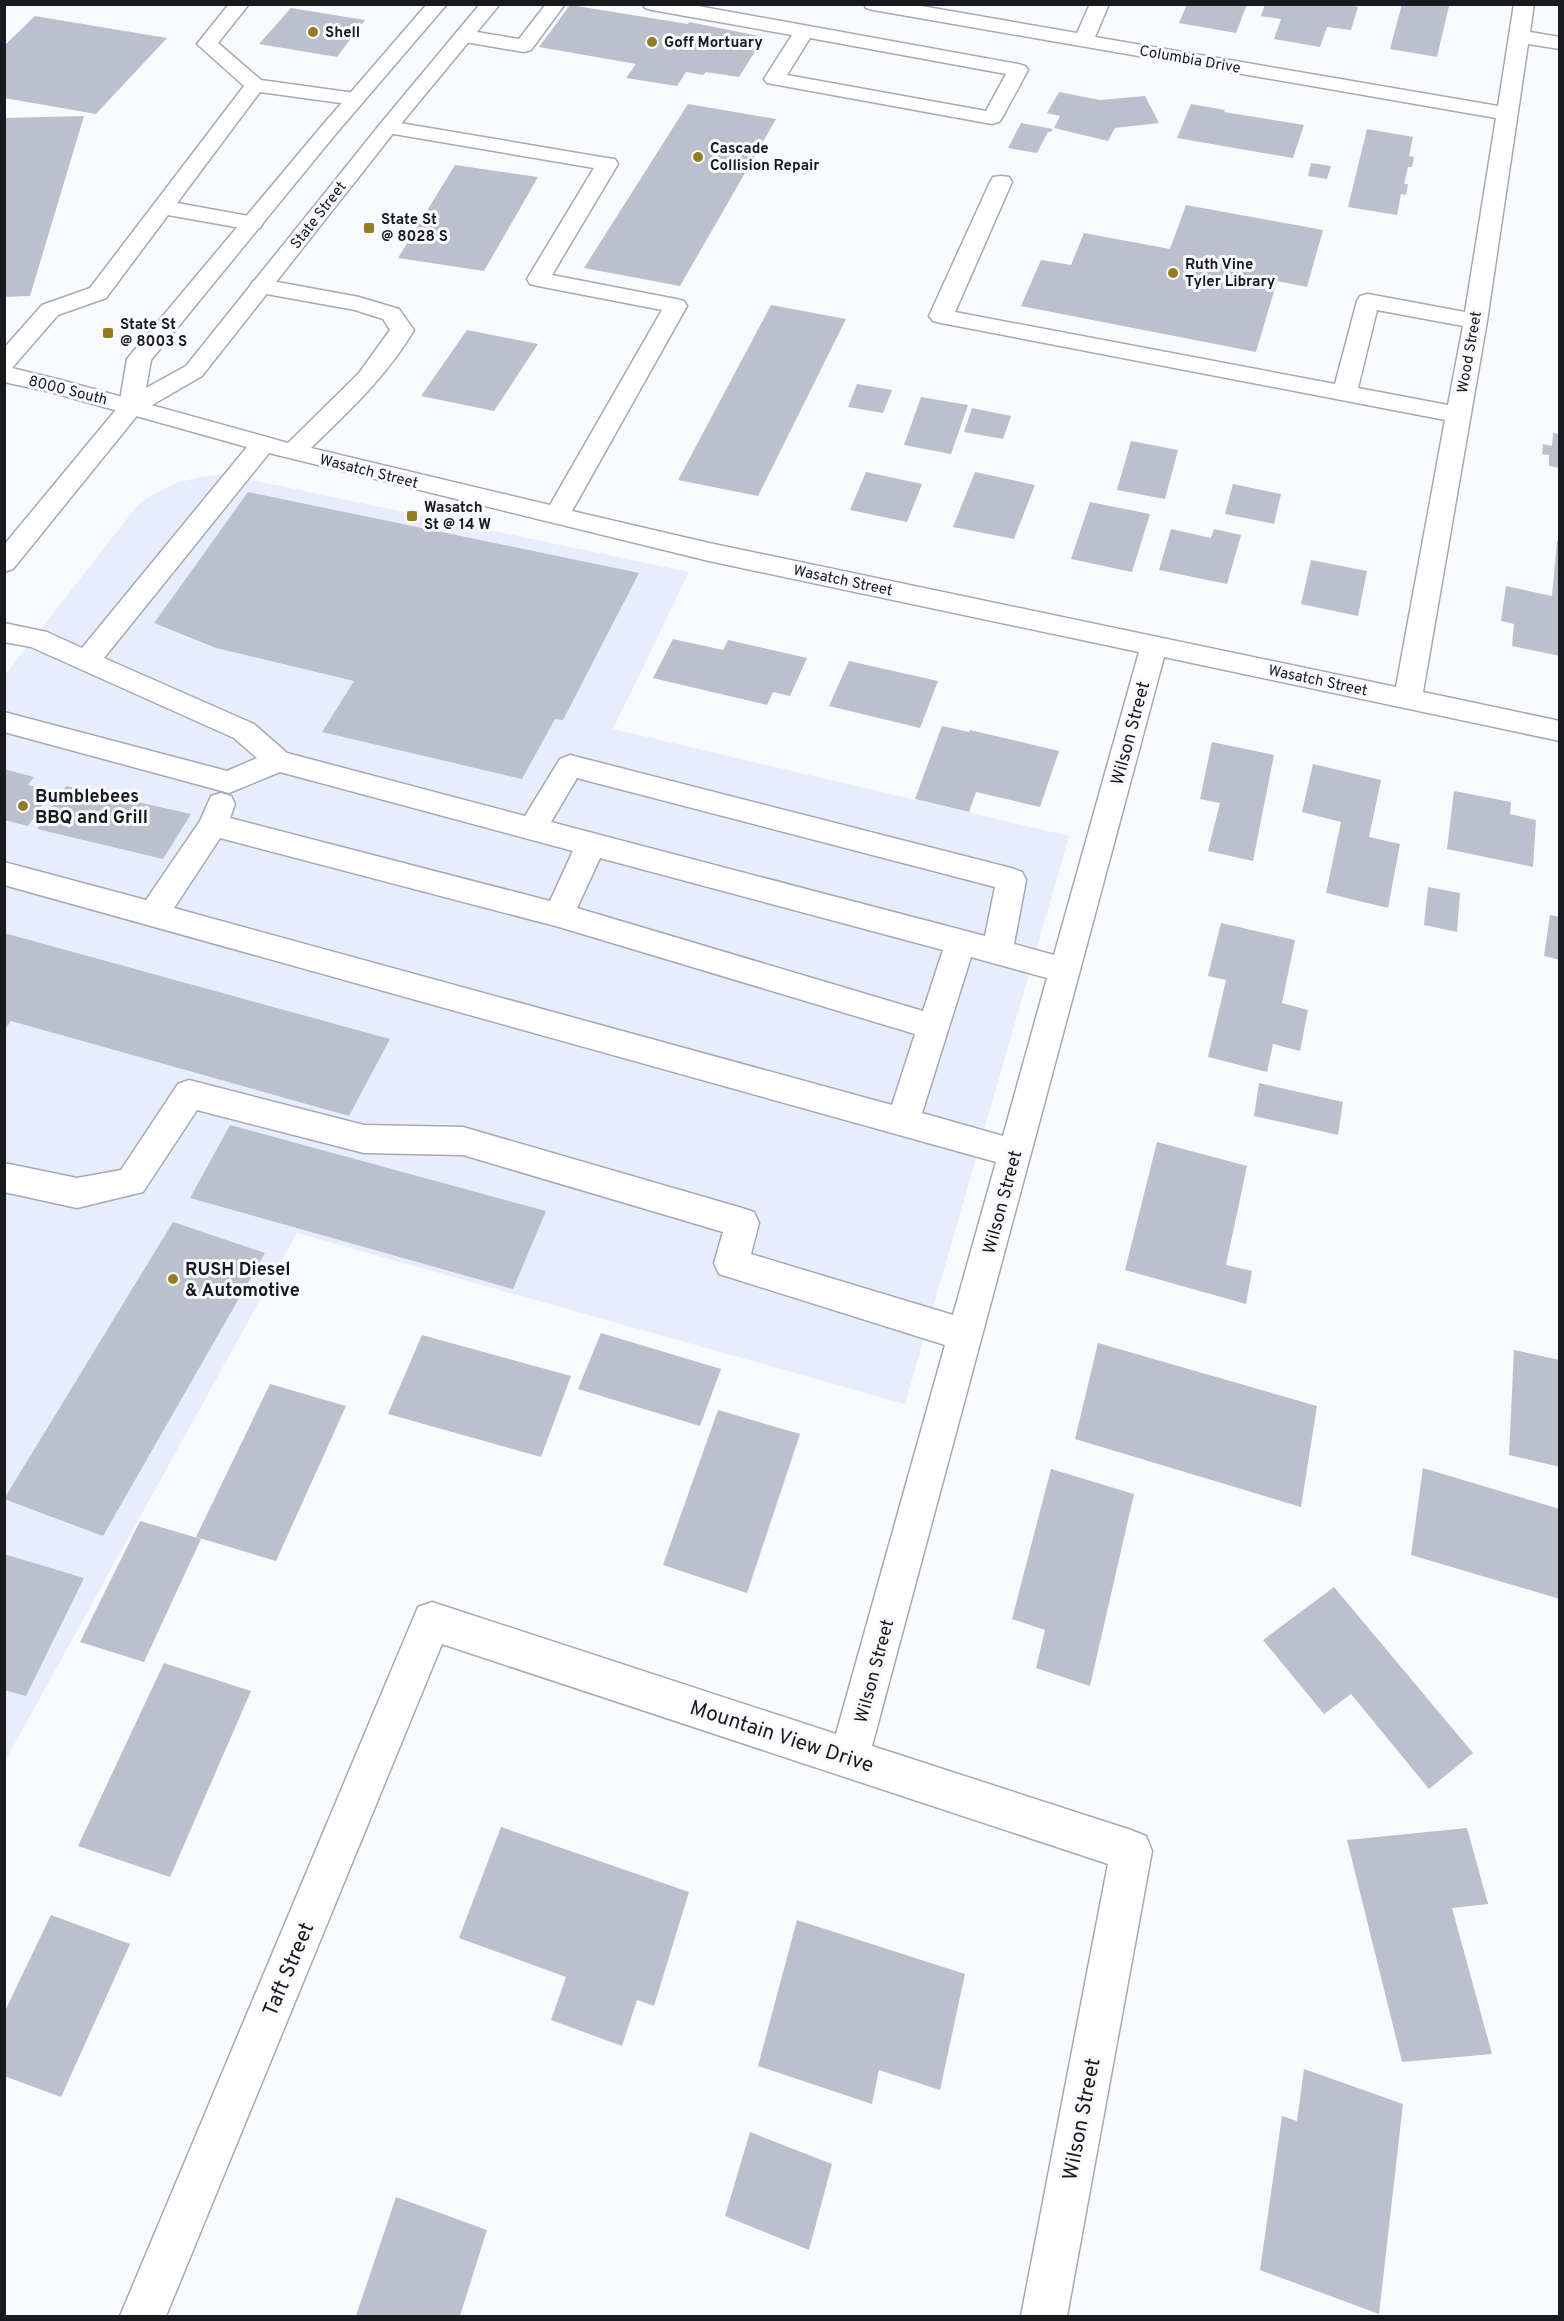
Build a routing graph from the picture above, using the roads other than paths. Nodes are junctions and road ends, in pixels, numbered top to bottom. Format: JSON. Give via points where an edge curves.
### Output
{"nodes":[{"id":1,"x":240,"y":4,"type":"edge"},
{"id":2,"x":438,"y":4,"type":"edge"},
{"id":3,"x":491,"y":4,"type":"edge"},
{"id":4,"x":556,"y":4,"type":"edge"},
{"id":5,"x":652,"y":4,"type":"edge"},
{"id":6,"x":873,"y":4,"type":"edge"},
{"id":7,"x":1100,"y":4,"type":"edge"},
{"id":8,"x":1524,"y":4,"type":"edge"},
{"id":9,"x":749,"y":12,"type":"edge"},
{"id":10,"x":936,"y":15,"type":"junction"},
{"id":11,"x":805,"y":30,"type":"junction"},
{"id":12,"x":465,"y":36,"type":"junction"},
{"id":13,"x":1518,"y":36,"type":"junction"},
{"id":14,"x":1083,"y":41,"type":"junction"},
{"id":15,"x":1560,"y":43,"type":"edge"},
{"id":16,"x":916,"y":51,"type":"junction"},
{"id":17,"x":1028,"y":52,"type":"junction"},
{"id":18,"x":255,"y":85,"type":"junction"},
{"id":19,"x":355,"y":99,"type":"junction"},
{"id":20,"x":1506,"y":114,"type":"junction"},
{"id":21,"x":388,"y":126,"type":"junction"},
{"id":22,"x":1001,"y":182,"type":"dead end"},
{"id":23,"x":163,"y":207,"type":"junction"},
{"id":24,"x":252,"y":223,"type":"junction"},
{"id":25,"x":261,"y":286,"type":"junction"},
{"id":26,"x":1475,"y":321,"type":"junction"},
{"id":27,"x":4,"y":363,"type":"edge"},
{"id":28,"x":4,"y":374,"type":"edge"},
{"id":29,"x":1344,"y":393,"type":"junction"},
{"id":30,"x":131,"y":406,"type":"junction"},
{"id":31,"x":1458,"y":414,"type":"junction"},
{"id":32,"x":263,"y":444,"type":"junction"},
{"id":33,"x":293,"y":452,"type":"junction"},
{"id":34,"x":556,"y":516,"type":"junction"},
{"id":35,"x":4,"y":564,"type":"edge"},
{"id":36,"x":4,"y":632,"type":"edge"},
{"id":37,"x":1154,"y":645,"type":"junction"},
{"id":38,"x":86,"y":662,"type":"junction"},
{"id":39,"x":1408,"y":699,"type":"junction"},
{"id":40,"x":4,"y":722,"type":"edge"},
{"id":41,"x":1560,"y":731,"type":"edge"},
{"id":42,"x":278,"y":761,"type":"junction"},
{"id":43,"x":229,"y":782,"type":"junction"},
{"id":44,"x":213,"y":825,"type":"junction"},
{"id":45,"x":532,"y":829,"type":"junction"},
{"id":46,"x":591,"y":844,"type":"junction"},
{"id":47,"x":4,"y":873,"type":"edge"},
{"id":48,"x":154,"y":913,"type":"junction"},
{"id":49,"x":559,"y":915,"type":"junction"},
{"id":50,"x":960,"y":943,"type":"junction"},
{"id":51,"x":997,"y":952,"type":"junction"},
{"id":52,"x":1065,"y":970,"type":"junction"},
{"id":53,"x":933,"y":1027,"type":"junction"},
{"id":54,"x":903,"y":1123,"type":"junction"},
{"id":55,"x":1015,"y":1153,"type":"junction"},
{"id":56,"x":4,"y":1177,"type":"edge"},
{"id":57,"x":966,"y":1335,"type":"junction"},
{"id":58,"x":432,"y":1621,"type":"joint"},
{"id":59,"x":849,"y":1758,"type":"junction"},
{"id":60,"x":1131,"y":1851,"type":"joint"},
{"id":61,"x":143,"y":2316,"type":"edge"},
{"id":62,"x":1044,"y":2316,"type":"edge"}],
"edges":[{"from":1,"to":18,"type":"street","via":[[207,44]]},
{"from":2,"to":19,"type":"street","name":"State Street"},
{"from":3,"to":12,"type":"street","name":"State Street"},
{"from":4,"to":12,"type":"street","via":[[524,46]]},
{"from":5,"to":9,"type":"street"},
{"from":6,"to":10,"type":"street","name":"Columbia Drive"},
{"from":7,"to":14,"type":"street"},
{"from":8,"to":13,"type":"street","name":"Wood Street"},
{"from":9,"to":11,"type":"street"},
{"from":10,"to":16,"type":"street"},
{"from":10,"to":17,"type":"street","name":"Columbia Drive"},
{"from":11,"to":16,"type":"street"},
{"from":11,"to":17,"type":"street","via":[[774,79],[992,118]]},
{"from":12,"to":21,"type":"street","name":"State Street"},
{"from":13,"to":15,"type":"street"},
{"from":13,"to":20,"type":"street","name":"Wood Street"},
{"from":14,"to":17,"type":"street","name":"Columbia Drive"},
{"from":14,"to":20,"type":"street","name":"Columbia Drive"},
{"from":16,"to":17,"type":"street"},
{"from":18,"to":19,"type":"street"},
{"from":18,"to":23,"type":"street"},
{"from":19,"to":24,"type":"street","name":"State Street"},
{"from":20,"to":26,"type":"street","name":"Wood Street"},
{"from":21,"to":25,"type":"street","name":"State Street"},
{"from":21,"to":34,"type":"street","via":[[607,164],[538,279],[676,306]]},
{"from":22,"to":29,"type":"street","via":[[941,316]]},
{"from":23,"to":24,"type":"street"},
{"from":23,"to":27,"type":"street","via":[[98,292],[50,310]]},
{"from":24,"to":30,"type":"street","name":"State Street","via":[[139,359]]},
{"from":25,"to":30,"type":"street","name":"State Street","via":[[194,371]]},
{"from":25,"to":33,"type":"street","via":[[359,304],[391,314],[402,330],[359,386]]},
{"from":26,"to":29,"type":"street","via":[[1368,301]]},
{"from":26,"to":31,"type":"street","name":"Wood Street"},
{"from":28,"to":30,"type":"street","name":"8000 South"},
{"from":29,"to":31,"type":"street"},
{"from":30,"to":32,"type":"street","name":"Wasatch Street"},
{"from":30,"to":35,"type":"street","name":"State Street"},
{"from":31,"to":39,"type":"street","name":"Wood Street"},
{"from":32,"to":33,"type":"street","name":"Wasatch Street"},
{"from":32,"to":38,"type":"street"},
{"from":33,"to":34,"type":"street","name":"Wasatch Street"},
{"from":34,"to":37,"type":"street","name":"Wasatch Street"},
{"from":36,"to":38,"type":"street","via":[[37,639]]},
{"from":37,"to":39,"type":"street","name":"Wasatch Street"},
{"from":37,"to":52,"type":"street","name":"Wilson Street"},
{"from":38,"to":42,"type":"street","via":[[244,731]]},
{"from":39,"to":41,"type":"street","name":"Wasatch Street"},
{"from":40,"to":43,"type":"street"},
{"from":42,"to":43,"type":"street"},
{"from":42,"to":45,"type":"street"},
{"from":43,"to":44,"type":"street"},
{"from":44,"to":48,"type":"street"},
{"from":44,"to":49,"type":"street"},
{"from":45,"to":46,"type":"street"},
{"from":45,"to":51,"type":"street","via":[[570,766],[1011,880]]},
{"from":46,"to":49,"type":"street"},
{"from":46,"to":50,"type":"street"},
{"from":47,"to":48,"type":"street"},
{"from":48,"to":54,"type":"street"},
{"from":49,"to":53,"type":"street"},
{"from":50,"to":51,"type":"street"},
{"from":50,"to":53,"type":"street"},
{"from":51,"to":52,"type":"street"},
{"from":52,"to":55,"type":"street","name":"Wilson Street"},
{"from":53,"to":54,"type":"street"},
{"from":54,"to":55,"type":"street"},
{"from":55,"to":57,"type":"street","name":"Wilson Street"},
{"from":56,"to":57,"type":"street","via":[[77,1193],[131,1182],[189,1094],[364,1139],[463,1141],[742,1223],[731,1263]]},
{"from":57,"to":59,"type":"street","name":"Wilson Street"},
{"from":58,"to":59,"type":"street","name":"Mountain View Drive"},
{"from":58,"to":61,"type":"street","name":"Taft Street"},
{"from":59,"to":60,"type":"street","name":"Mountain View Drive"},
{"from":60,"to":62,"type":"street","name":"Wilson Street"}]}
